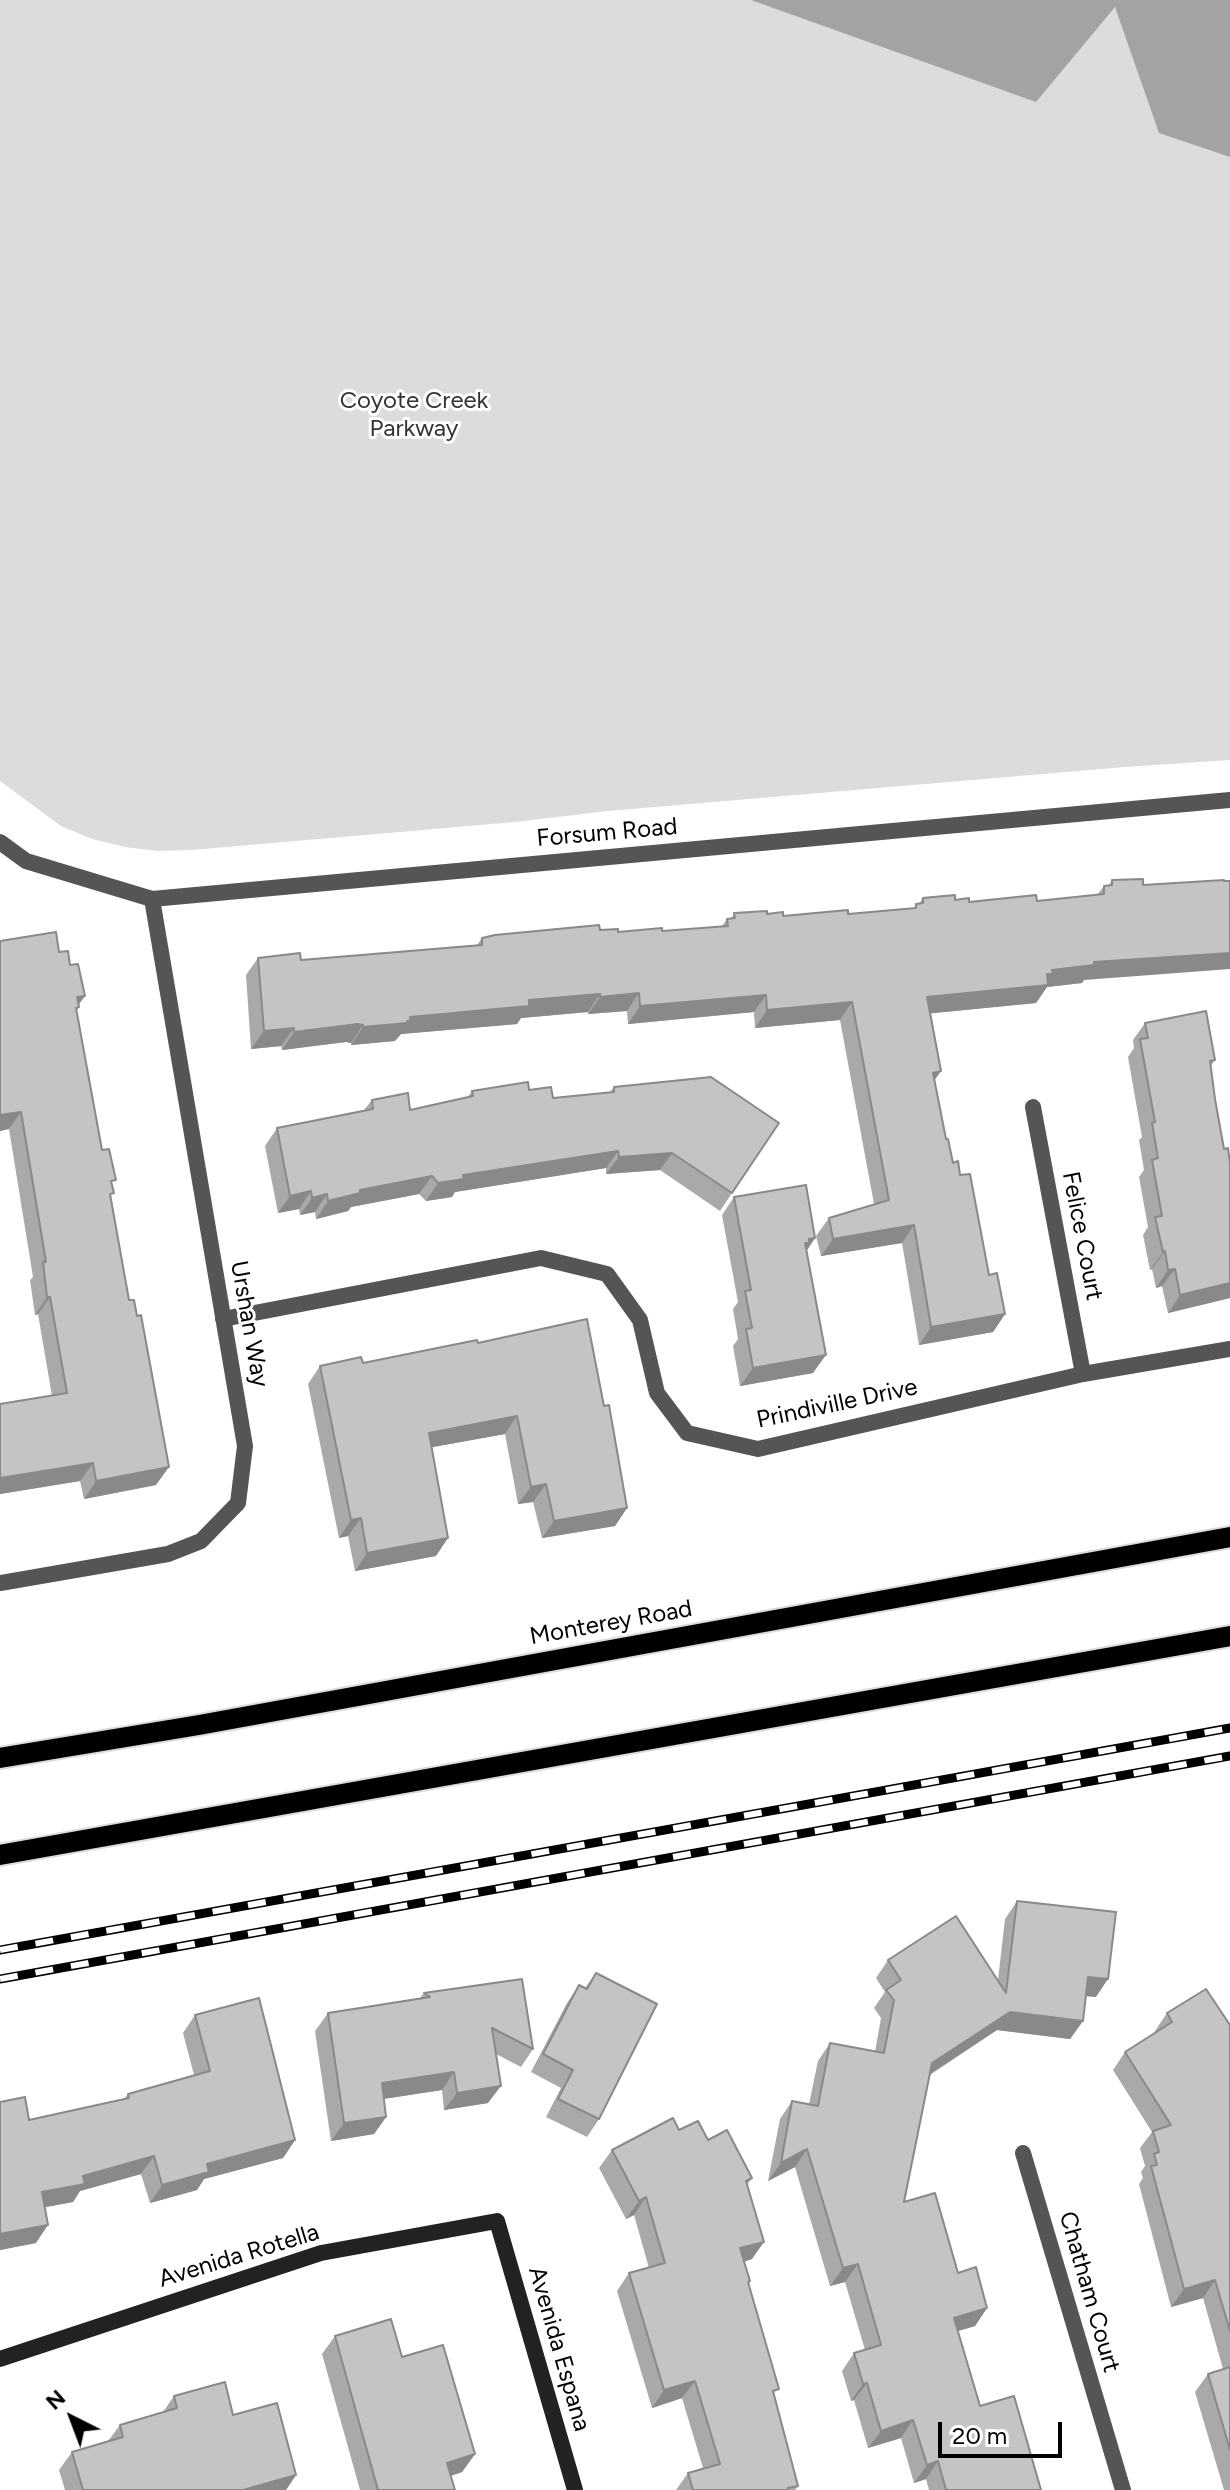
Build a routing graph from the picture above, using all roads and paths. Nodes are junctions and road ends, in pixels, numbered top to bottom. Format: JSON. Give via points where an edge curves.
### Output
{"nodes":[{"id":1,"x":1230,"y":800,"type":"edge"},
{"id":2,"x":0,"y":842,"type":"edge"},
{"id":3,"x":152,"y":899,"type":"junction"},
{"id":4,"x":1033,"y":1107,"type":"dead end"},
{"id":5,"x":223,"y":1319,"type":"junction"},
{"id":6,"x":1230,"y":1349,"type":"edge"},
{"id":7,"x":1083,"y":1374,"type":"junction"},
{"id":8,"x":1230,"y":1537,"type":"edge"},
{"id":9,"x":0,"y":1583,"type":"edge"},
{"id":10,"x":1230,"y":1636,"type":"edge"},
{"id":11,"x":0,"y":1758,"type":"edge"},
{"id":12,"x":0,"y":1855,"type":"edge"},
{"id":13,"x":1023,"y":2153,"type":"dead end"},
{"id":14,"x":497,"y":2221,"type":"joint"},
{"id":15,"x":0,"y":2359,"type":"edge"},
{"id":16,"x":575,"y":2490,"type":"edge"},
{"id":17,"x":1123,"y":2490,"type":"edge"}],
"edges":[{"from":1,"to":3,"type":"street","name":"Forsum Road"},
{"from":2,"to":3,"type":"street","name":"Forsum Road","via":[[26,861]]},
{"from":3,"to":5,"type":"street","name":"Urshan Way"},
{"from":4,"to":7,"type":"street","name":"Felice Court"},
{"from":5,"to":7,"type":"street","name":"Prindiville Drive","via":[[541,1258],[607,1274],[640,1320],[657,1393],[687,1433],[758,1449]]},
{"from":5,"to":9,"type":"street","name":"Urshan Way","via":[[245,1446],[238,1503],[201,1541],[168,1554]]},
{"from":6,"to":7,"type":"street","name":"Prindiville Drive"},
{"from":8,"to":11,"type":"main road","name":"Monterey Road"},
{"from":10,"to":12,"type":"main road"},
{"from":13,"to":17,"type":"street","name":"Chatham Court"},
{"from":14,"to":15,"type":"street","name":"Avenida Rotella","via":[[321,2253]]},
{"from":14,"to":16,"type":"street","name":"Avenida Espana"}]}
